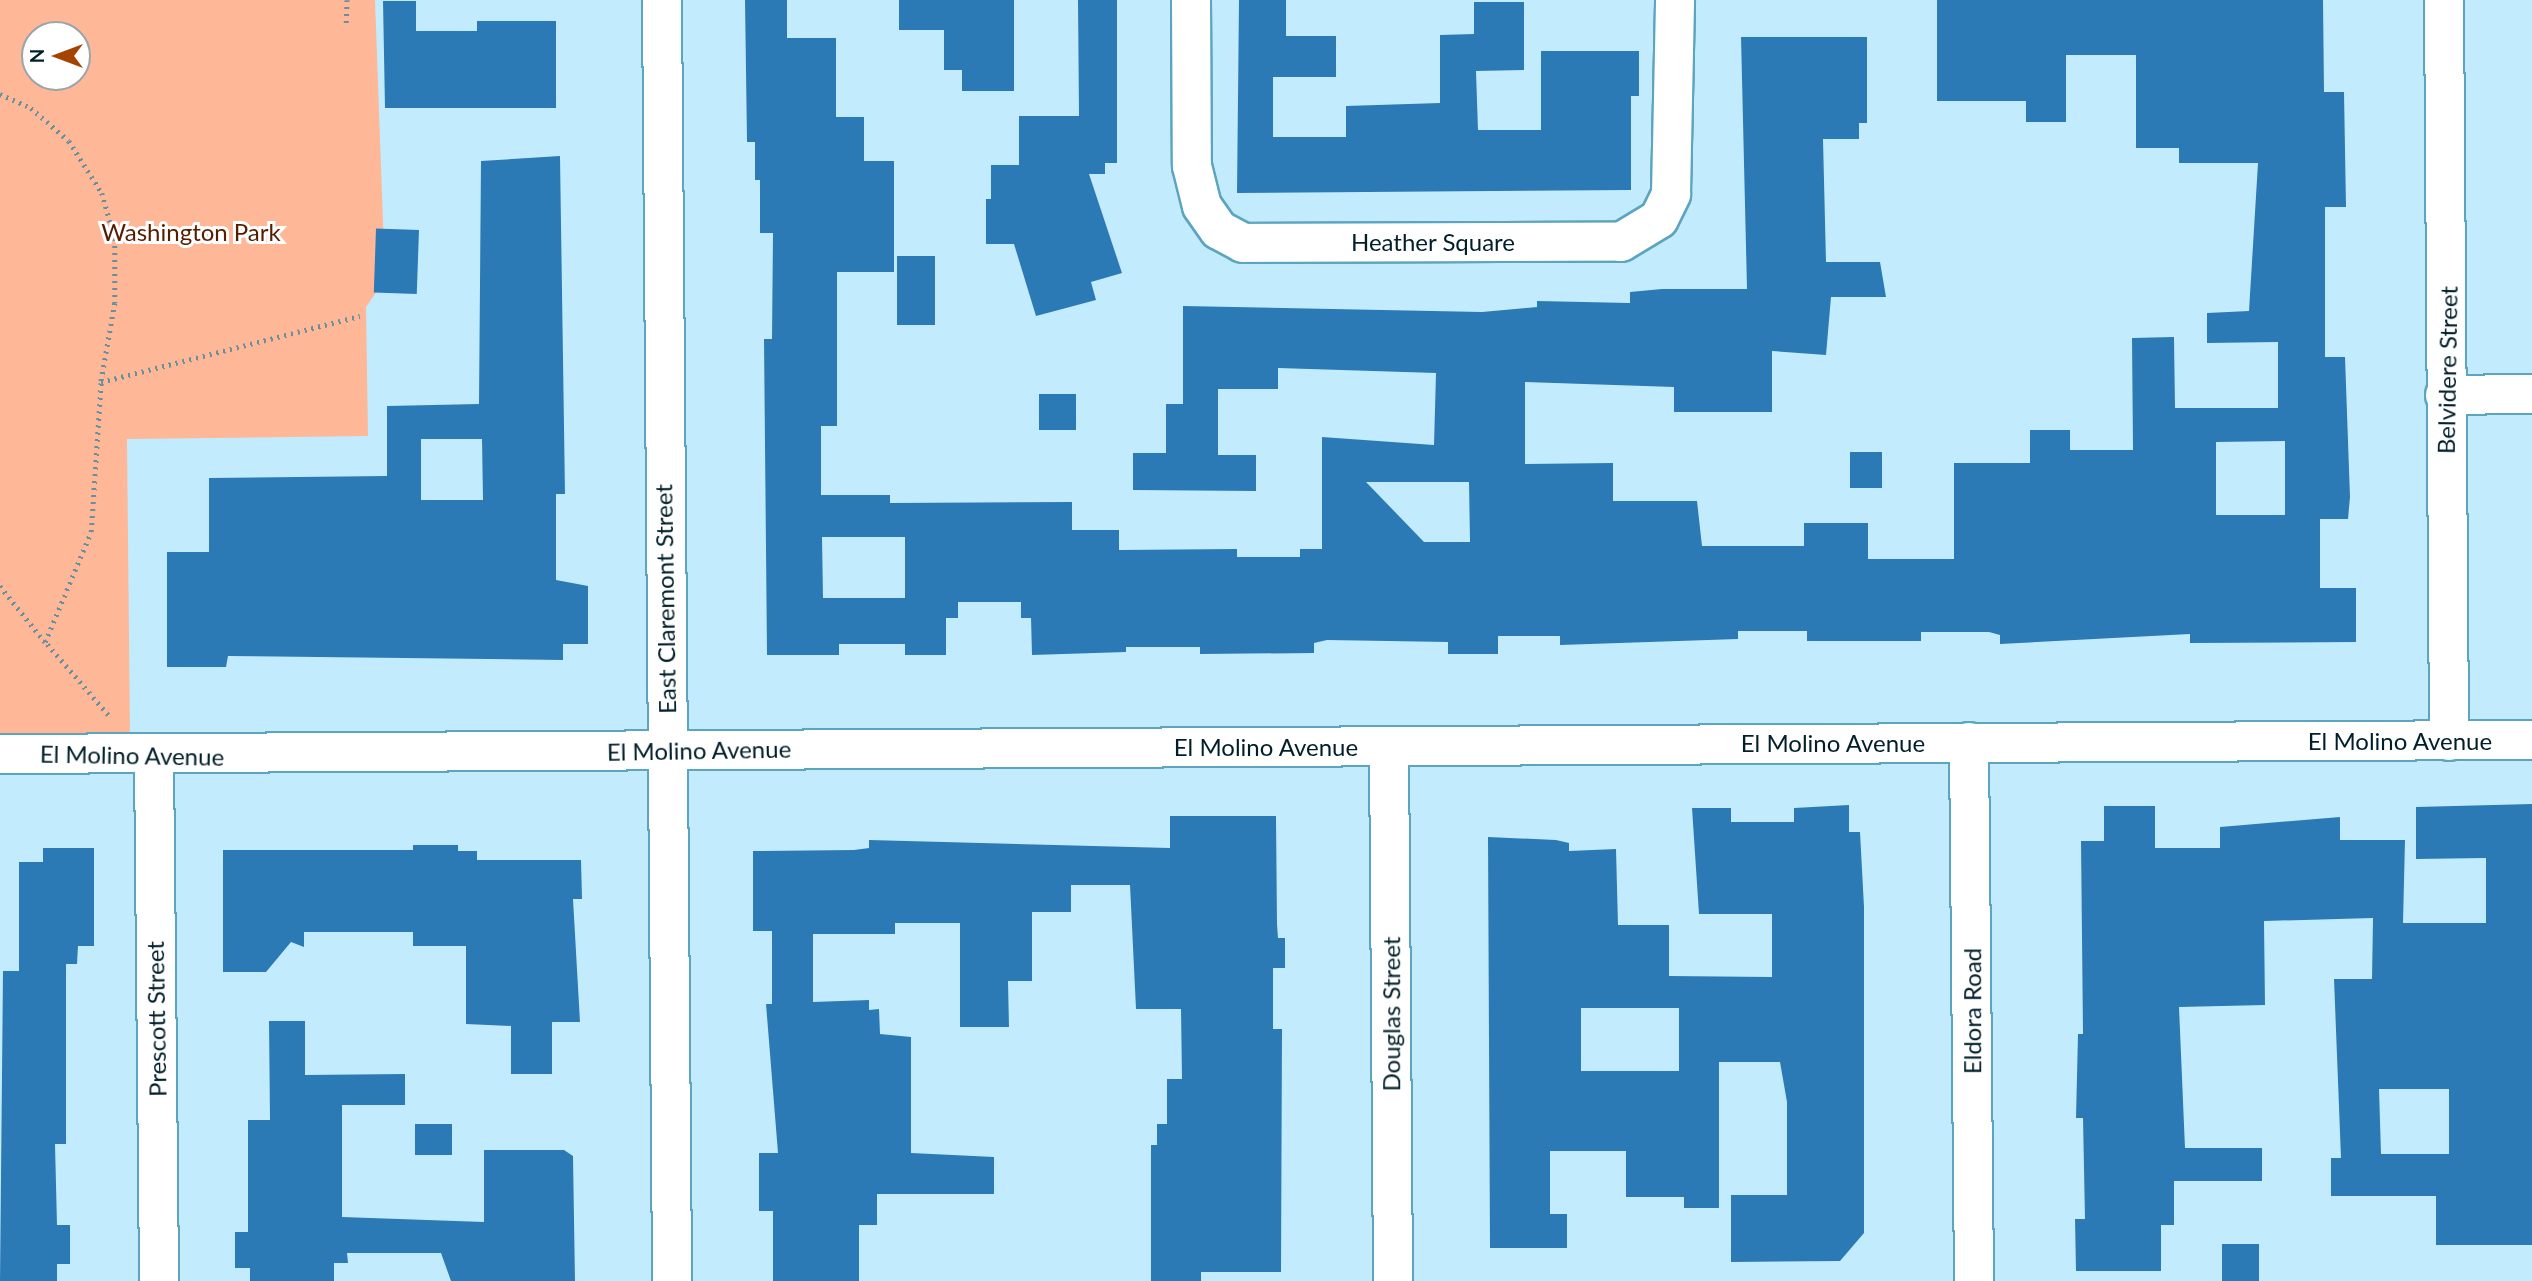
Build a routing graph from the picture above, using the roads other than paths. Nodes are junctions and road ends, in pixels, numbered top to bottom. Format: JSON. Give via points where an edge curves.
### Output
{"nodes":[{"id":1,"x":662,"y":0,"type":"edge"},
{"id":2,"x":1191,"y":0,"type":"edge"},
{"id":3,"x":1675,"y":0,"type":"edge"},
{"id":4,"x":2444,"y":0,"type":"edge"},
{"id":5,"x":2532,"y":394,"type":"edge"},
{"id":6,"x":2445,"y":395,"type":"junction"},
{"id":7,"x":2532,"y":740,"type":"edge"},
{"id":8,"x":2449,"y":741,"type":"junction"},
{"id":9,"x":1969,"y":742,"type":"junction"},
{"id":10,"x":1389,"y":746,"type":"junction"},
{"id":11,"x":667,"y":750,"type":"junction"},
{"id":12,"x":0,"y":754,"type":"edge"},
{"id":13,"x":155,"y":757,"type":"junction"},
{"id":14,"x":159,"y":1281,"type":"edge"},
{"id":15,"x":672,"y":1281,"type":"edge"},
{"id":16,"x":1393,"y":1281,"type":"edge"},
{"id":17,"x":1974,"y":1281,"type":"edge"}],
"edges":[{"from":1,"to":11,"type":"street","name":"East Claremont Street"},
{"from":2,"to":3,"type":"street","name":"Heather Square","via":[[1192,166],[1202,206],[1219,230],[1242,243],[1283,243],[1621,242],[1659,219],[1675,164]]},
{"from":4,"to":6,"type":"street","name":"Belvidere Street"},
{"from":5,"to":6,"type":"street"},
{"from":6,"to":8,"type":"street","name":"Belvidere Street"},
{"from":7,"to":8,"type":"street","name":"El Molino Avenue"},
{"from":8,"to":9,"type":"street","name":"El Molino Avenue"},
{"from":9,"to":10,"type":"street","name":"El Molino Avenue"},
{"from":9,"to":17,"type":"street","name":"Eldora Road"},
{"from":10,"to":11,"type":"street","name":"El Molino Avenue"},
{"from":10,"to":16,"type":"street","name":"Douglas Street"},
{"from":11,"to":13,"type":"street","name":"El Molino Avenue"},
{"from":11,"to":15,"type":"street","name":"East Claremont Street"},
{"from":12,"to":13,"type":"street","name":"El Molino Avenue"},
{"from":13,"to":14,"type":"street","name":"Prescott Street"}]}
